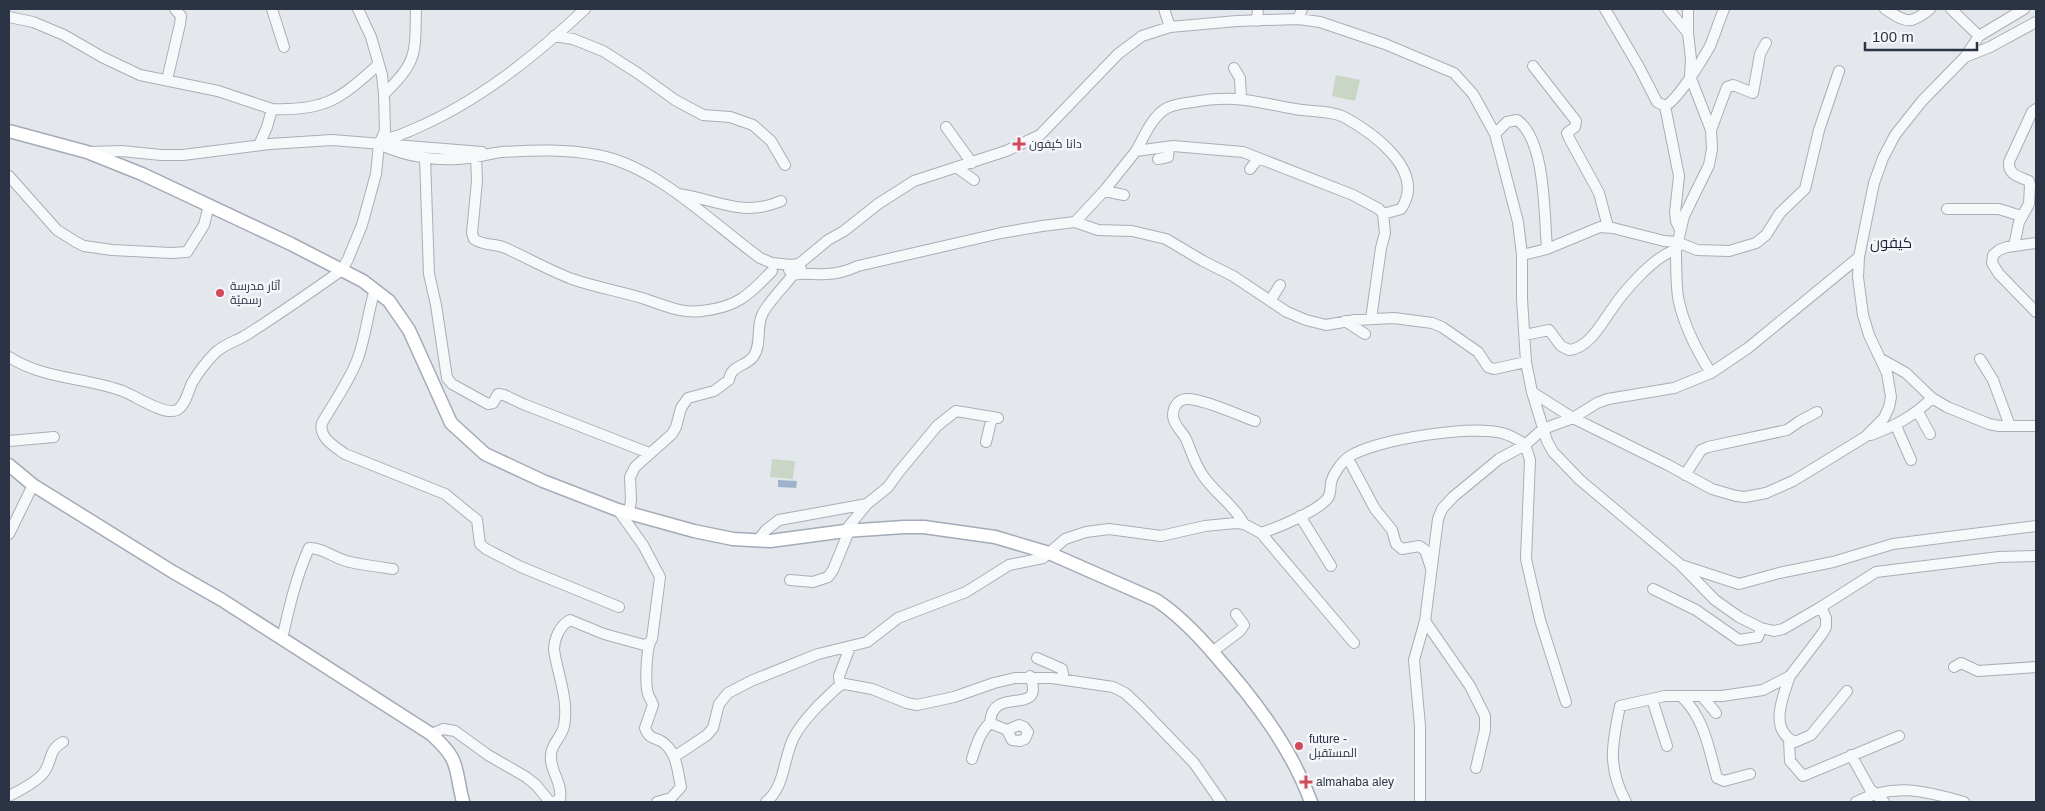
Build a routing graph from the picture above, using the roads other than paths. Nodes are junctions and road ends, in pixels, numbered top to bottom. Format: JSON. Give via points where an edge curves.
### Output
{"nodes":[{"id":1,"x":175,"y":9,"type":"edge"},
{"id":2,"x":272,"y":9,"type":"edge"},
{"id":3,"x":358,"y":9,"type":"edge"},
{"id":4,"x":416,"y":9,"type":"edge"},
{"id":5,"x":585,"y":9,"type":"edge"},
{"id":6,"x":1164,"y":9,"type":"edge"},
{"id":7,"x":1258,"y":9,"type":"edge"},
{"id":8,"x":1302,"y":9,"type":"edge"},
{"id":9,"x":1605,"y":9,"type":"edge"},
{"id":10,"x":1668,"y":9,"type":"edge"},
{"id":11,"x":1688,"y":9,"type":"edge"},
{"id":12,"x":1724,"y":9,"type":"edge"},
{"id":13,"x":1885,"y":9,"type":"edge"},
{"id":14,"x":1930,"y":9,"type":"edge"},
{"id":15,"x":1951,"y":9,"type":"edge"},
{"id":16,"x":2024,"y":9,"type":"edge"},
{"id":17,"x":9,"y":17,"type":"edge"},
{"id":18,"x":1298,"y":20,"type":"junction"},
{"id":19,"x":1258,"y":21,"type":"junction"},
{"id":20,"x":2036,"y":22,"type":"edge"},
{"id":21,"x":1170,"y":27,"type":"junction"},
{"id":22,"x":1688,"y":33,"type":"junction"},
{"id":23,"x":554,"y":36,"type":"junction"},
{"id":24,"x":1979,"y":36,"type":"junction"},
{"id":25,"x":1766,"y":43,"type":"dead end"},
{"id":26,"x":284,"y":47,"type":"dead end"},
{"id":27,"x":1965,"y":57,"type":"junction"},
{"id":28,"x":379,"y":64,"type":"junction"},
{"id":29,"x":1532,"y":66,"type":"dead end"},
{"id":30,"x":1234,"y":68,"type":"dead end"},
{"id":31,"x":1839,"y":70,"type":"dead end"},
{"id":32,"x":1690,"y":76,"type":"junction"},
{"id":33,"x":167,"y":80,"type":"junction"},
{"id":34,"x":384,"y":94,"type":"junction"},
{"id":35,"x":1241,"y":99,"type":"junction"},
{"id":36,"x":1664,"y":106,"type":"junction"},
{"id":37,"x":272,"y":109,"type":"junction"},
{"id":38,"x":2036,"y":109,"type":"edge"},
{"id":39,"x":946,"y":127,"type":"dead end"},
{"id":40,"x":1711,"y":130,"type":"junction"},
{"id":41,"x":9,"y":131,"type":"edge"},
{"id":42,"x":1495,"y":134,"type":"junction"},
{"id":43,"x":381,"y":142,"type":"junction"},
{"id":44,"x":259,"y":145,"type":"junction"},
{"id":45,"x":1169,"y":147,"type":"junction"},
{"id":46,"x":1136,"y":151,"type":"junction"},
{"id":47,"x":87,"y":152,"type":"junction"},
{"id":48,"x":490,"y":154,"type":"junction"},
{"id":49,"x":476,"y":157,"type":"junction"},
{"id":50,"x":425,"y":158,"type":"junction"},
{"id":51,"x":1158,"y":159,"type":"dead end"},
{"id":52,"x":1258,"y":159,"type":"junction"},
{"id":53,"x":972,"y":163,"type":"junction"},
{"id":54,"x":785,"y":165,"type":"dead end"},
{"id":55,"x":956,"y":167,"type":"junction"},
{"id":56,"x":1250,"y":169,"type":"dead end"},
{"id":57,"x":9,"y":176,"type":"edge"},
{"id":58,"x":974,"y":180,"type":"dead end"},
{"id":59,"x":1104,"y":191,"type":"junction"},
{"id":60,"x":677,"y":194,"type":"junction"},
{"id":61,"x":1124,"y":195,"type":"dead end"},
{"id":62,"x":781,"y":201,"type":"dead end"},
{"id":63,"x":209,"y":205,"type":"junction"},
{"id":64,"x":1947,"y":208,"type":"dead end"},
{"id":65,"x":1384,"y":214,"type":"junction"},
{"id":66,"x":2022,"y":216,"type":"junction"},
{"id":67,"x":1075,"y":222,"type":"junction"},
{"id":68,"x":1608,"y":227,"type":"junction"},
{"id":69,"x":1680,"y":230,"type":"junction"},
{"id":70,"x":730,"y":237,"type":"junction"},
{"id":71,"x":2036,"y":243,"type":"edge"},
{"id":72,"x":1676,"y":246,"type":"junction"},
{"id":73,"x":2014,"y":246,"type":"junction"},
{"id":74,"x":1547,"y":249,"type":"junction"},
{"id":75,"x":1522,"y":255,"type":"junction"},
{"id":76,"x":1859,"y":257,"type":"junction"},
{"id":77,"x":342,"y":270,"type":"junction"},
{"id":78,"x":797,"y":270,"type":"junction"},
{"id":79,"x":772,"y":271,"type":"junction"},
{"id":80,"x":1280,"y":285,"type":"dead end"},
{"id":81,"x":375,"y":289,"type":"junction"},
{"id":82,"x":1270,"y":300,"type":"junction"},
{"id":83,"x":2036,"y":312,"type":"edge"},
{"id":84,"x":1371,"y":319,"type":"junction"},
{"id":85,"x":1345,"y":321,"type":"junction"},
{"id":86,"x":1365,"y":334,"type":"dead end"},
{"id":87,"x":1525,"y":335,"type":"junction"},
{"id":88,"x":9,"y":357,"type":"edge"},
{"id":89,"x":1881,"y":359,"type":"junction"},
{"id":90,"x":1980,"y":359,"type":"dead end"},
{"id":91,"x":1526,"y":362,"type":"junction"},
{"id":92,"x":1711,"y":373,"type":"junction"},
{"id":93,"x":1532,"y":392,"type":"junction"},
{"id":94,"x":1932,"y":398,"type":"junction"},
{"id":95,"x":1817,"y":412,"type":"dead end"},
{"id":96,"x":1918,"y":412,"type":"junction"},
{"id":97,"x":1572,"y":418,"type":"junction"},
{"id":98,"x":1255,"y":421,"type":"dead end"},
{"id":99,"x":1896,"y":426,"type":"junction"},
{"id":100,"x":2010,"y":426,"type":"junction"},
{"id":101,"x":2036,"y":426,"type":"edge"},
{"id":102,"x":1543,"y":429,"type":"junction"},
{"id":103,"x":1930,"y":434,"type":"dead end"},
{"id":104,"x":54,"y":437,"type":"dead end"},
{"id":105,"x":1865,"y":437,"type":"junction"},
{"id":106,"x":9,"y":441,"type":"edge"},
{"id":107,"x":986,"y":442,"type":"dead end"},
{"id":108,"x":1525,"y":445,"type":"junction"},
{"id":109,"x":649,"y":453,"type":"junction"},
{"id":110,"x":1911,"y":460,"type":"dead end"},
{"id":111,"x":1351,"y":464,"type":"dead end"},
{"id":112,"x":9,"y":465,"type":"edge"},
{"id":113,"x":1685,"y":475,"type":"junction"},
{"id":114,"x":33,"y":485,"type":"junction"},
{"id":115,"x":867,"y":504,"type":"junction"},
{"id":116,"x":624,"y":511,"type":"junction"},
{"id":117,"x":1300,"y":516,"type":"junction"},
{"id":118,"x":1244,"y":524,"type":"junction"},
{"id":119,"x":2036,"y":526,"type":"edge"},
{"id":120,"x":847,"y":531,"type":"junction"},
{"id":121,"x":1261,"y":533,"type":"junction"},
{"id":122,"x":9,"y":534,"type":"edge"},
{"id":123,"x":758,"y":540,"type":"junction"},
{"id":124,"x":1049,"y":553,"type":"junction"},
{"id":125,"x":2036,"y":556,"type":"edge"},
{"id":126,"x":1682,"y":565,"type":"junction"},
{"id":127,"x":1331,"y":566,"type":"dead end"},
{"id":128,"x":393,"y":569,"type":"dead end"},
{"id":129,"x":1432,"y":569,"type":"junction"},
{"id":130,"x":790,"y":580,"type":"dead end"},
{"id":131,"x":1653,"y":589,"type":"dead end"},
{"id":132,"x":619,"y":607,"type":"dead end"},
{"id":133,"x":1821,"y":607,"type":"junction"},
{"id":134,"x":1236,"y":614,"type":"dead end"},
{"id":135,"x":1425,"y":621,"type":"junction"},
{"id":136,"x":1761,"y":628,"type":"junction"},
{"id":137,"x":282,"y":639,"type":"junction"},
{"id":138,"x":649,"y":643,"type":"junction"},
{"id":139,"x":1354,"y":643,"type":"dead end"},
{"id":140,"x":850,"y":647,"type":"junction"},
{"id":141,"x":1212,"y":652,"type":"junction"},
{"id":142,"x":1037,"y":658,"type":"dead end"},
{"id":143,"x":2036,"y":666,"type":"edge"},
{"id":144,"x":1954,"y":667,"type":"dead end"},
{"id":145,"x":1030,"y":676,"type":"junction"},
{"id":146,"x":1790,"y":676,"type":"junction"},
{"id":147,"x":1064,"y":680,"type":"junction"},
{"id":148,"x":840,"y":685,"type":"junction"},
{"id":149,"x":1848,"y":691,"type":"dead end"},
{"id":150,"x":1681,"y":696,"type":"junction"},
{"id":151,"x":1702,"y":696,"type":"junction"},
{"id":152,"x":1652,"y":699,"type":"junction"},
{"id":153,"x":1566,"y":702,"type":"dead end"},
{"id":154,"x":1716,"y":714,"type":"dead end"},
{"id":155,"x":990,"y":723,"type":"junction"},
{"id":156,"x":1007,"y":730,"type":"dead end"},
{"id":157,"x":431,"y":734,"type":"junction"},
{"id":158,"x":1899,"y":736,"type":"dead end"},
{"id":159,"x":1789,"y":740,"type":"junction"},
{"id":160,"x":63,"y":742,"type":"dead end"},
{"id":161,"x":1667,"y":746,"type":"dead end"},
{"id":162,"x":1851,"y":755,"type":"junction"},
{"id":163,"x":674,"y":757,"type":"junction"},
{"id":164,"x":972,"y":759,"type":"dead end"},
{"id":165,"x":1476,"y":768,"type":"dead end"},
{"id":166,"x":1750,"y":774,"type":"dead end"},
{"id":167,"x":1874,"y":794,"type":"junction"},
{"id":168,"x":9,"y":796,"type":"edge"},
{"id":169,"x":463,"y":802,"type":"edge"},
{"id":170,"x":550,"y":802,"type":"edge"},
{"id":171,"x":554,"y":802,"type":"edge"},
{"id":172,"x":657,"y":802,"type":"edge"},
{"id":173,"x":766,"y":802,"type":"edge"},
{"id":174,"x":1221,"y":802,"type":"edge"},
{"id":175,"x":1310,"y":802,"type":"edge"},
{"id":176,"x":1420,"y":802,"type":"edge"},
{"id":177,"x":1626,"y":802,"type":"edge"},
{"id":178,"x":1856,"y":802,"type":"edge"},
{"id":179,"x":1884,"y":802,"type":"edge"},
{"id":180,"x":1964,"y":802,"type":"edge"}],
"edges":[{"from":1,"to":33,"type":"street","via":[[181,16]]},
{"from":2,"to":26,"type":"street"},
{"from":3,"to":28,"type":"street"},
{"from":4,"to":34,"type":"street","via":[[410,66]]},
{"from":5,"to":23,"type":"street"},
{"from":6,"to":21,"type":"street"},
{"from":7,"to":19,"type":"street"},
{"from":8,"to":18,"type":"street"},
{"from":9,"to":36,"type":"street","via":[[1657,102]]},
{"from":10,"to":22,"type":"street"},
{"from":11,"to":22,"type":"street"},
{"from":12,"to":32,"type":"street","via":[[1709,47]]},
{"from":13,"to":14,"type":"street","via":[[1911,21]]},
{"from":15,"to":24,"type":"street"},
{"from":16,"to":24,"type":"street"},
{"from":17,"to":33,"type":"street","via":[[64,34],[140,75]]},
{"from":18,"to":19,"type":"street"},
{"from":18,"to":42,"type":"street","via":[[1332,26],[1385,44],[1454,74],[1473,94]]},
{"from":19,"to":21,"type":"street"},
{"from":20,"to":27,"type":"street"},
{"from":21,"to":53,"type":"street","via":[[1142,36],[1118,54],[1040,135]]},
{"from":22,"to":32,"type":"street"},
{"from":23,"to":43,"type":"street","via":[[494,84],[436,120]]},
{"from":23,"to":54,"type":"street","via":[[603,50],[703,116],[730,117],[753,125],[771,141]]},
{"from":24,"to":27,"type":"street"},
{"from":25,"to":40,"type":"street","via":[[1760,54],[1753,93],[1733,85],[1728,87]]},
{"from":27,"to":76,"type":"street","via":[[1922,101],[1895,135],[1874,183]]},
{"from":28,"to":34,"type":"street"},
{"from":28,"to":37,"type":"street","via":[[341,96],[325,104]]},
{"from":29,"to":68,"type":"street","via":[[1576,121],[1567,133],[1568,138],[1599,193]]},
{"from":30,"to":35,"type":"street","via":[[1240,78]]},
{"from":31,"to":72,"type":"street","via":[[1805,189],[1780,213],[1766,235],[1756,243],[1728,251]]},
{"from":32,"to":36,"type":"street","via":[[1671,102]]},
{"from":32,"to":40,"type":"street"},
{"from":33,"to":37,"type":"street","via":[[218,91]]},
{"from":34,"to":43,"type":"street","via":[[385,130]]},
{"from":35,"to":46,"type":"street","via":[[1216,98],[1165,109]]},
{"from":35,"to":65,"type":"street","via":[[1343,117],[1385,145],[1403,167],[1408,190],[1401,209]]},
{"from":36,"to":69,"type":"street","via":[[1679,176],[1675,213]]},
{"from":37,"to":44,"type":"street"},
{"from":38,"to":66,"type":"street","via":[[2009,162],[2011,173],[2030,185],[2029,204]]},
{"from":39,"to":53,"type":"street"},
{"from":40,"to":69,"type":"street","via":[[1711,159]]},
{"from":41,"to":47,"type":"main road"},
{"from":42,"to":74,"type":"street","via":[[1507,122],[1517,120],[1534,140]]},
{"from":42,"to":75,"type":"street","via":[[1510,186]]},
{"from":43,"to":44,"type":"street","via":[[332,140]]},
{"from":43,"to":48,"type":"street"},
{"from":43,"to":50,"type":"street","via":[[394,150]]},
{"from":43,"to":77,"type":"street","via":[[368,207]]},
{"from":44,"to":47,"type":"street","via":[[183,155]]},
{"from":45,"to":46,"type":"street"},
{"from":45,"to":51,"type":"street","via":[[1168,156]]},
{"from":45,"to":52,"type":"street","via":[[1243,152]]},
{"from":46,"to":59,"type":"street"},
{"from":47,"to":63,"type":"main road"},
{"from":48,"to":49,"type":"street"},
{"from":48,"to":60,"type":"street","via":[[566,151],[598,155],[644,172]]},
{"from":49,"to":50,"type":"street"},
{"from":49,"to":79,"type":"street","via":[[472,233],[480,243],[501,247],[571,278],[694,312],[736,303]]},
{"from":50,"to":109,"type":"street","via":[[429,274],[447,378],[488,404],[493,403],[498,394],[504,395]]},
{"from":52,"to":56,"type":"street"},
{"from":52,"to":65,"type":"street","via":[[1353,195]]},
{"from":53,"to":55,"type":"street"},
{"from":55,"to":58,"type":"street"},
{"from":55,"to":78,"type":"street","via":[[914,181],[878,204]]},
{"from":57,"to":63,"type":"street","via":[[57,230],[84,246],[187,252],[204,225]]},
{"from":59,"to":61,"type":"street"},
{"from":59,"to":67,"type":"street"},
{"from":60,"to":62,"type":"street","via":[[740,208],[764,208]]},
{"from":60,"to":70,"type":"street"},
{"from":63,"to":77,"type":"main road"},
{"from":64,"to":66,"type":"street","via":[[1999,208]]},
{"from":65,"to":84,"type":"street","via":[[1385,233]]},
{"from":66,"to":73,"type":"street"},
{"from":67,"to":78,"type":"street","via":[[1001,233],[842,272],[827,274]]},
{"from":67,"to":82,"type":"street","via":[[1098,230],[1132,231],[1166,239]]},
{"from":68,"to":72,"type":"street"},
{"from":68,"to":74,"type":"street","via":[[1596,228]]},
{"from":69,"to":72,"type":"street"},
{"from":70,"to":78,"type":"street","via":[[765,261]]},
{"from":70,"to":79,"type":"street"},
{"from":71,"to":73,"type":"street"},
{"from":72,"to":87,"type":"street","via":[[1643,274],[1591,337],[1577,348],[1569,350],[1561,346],[1549,330]]},
{"from":72,"to":92,"type":"street","via":[[1677,281],[1683,315]]},
{"from":73,"to":83,"type":"street","via":[[1999,250],[1993,255],[1992,263]]},
{"from":74,"to":75,"type":"street"},
{"from":75,"to":87,"type":"street"},
{"from":76,"to":89,"type":"street","via":[[1863,315]]},
{"from":76,"to":92,"type":"street","via":[[1748,348]]},
{"from":77,"to":81,"type":"main road"},
{"from":77,"to":88,"type":"street","via":[[216,352],[192,384],[182,405],[172,411],[124,392],[56,377]]},
{"from":78,"to":79,"type":"street"},
{"from":78,"to":109,"type":"street","via":[[763,312],[758,347],[753,357],[733,369],[729,380],[714,391],[688,398],[672,434]]},
{"from":80,"to":82,"type":"street"},
{"from":81,"to":116,"type":"main road","via":[[389,301],[408,330],[451,423],[458,431],[485,454],[502,463],[542,482]]},
{"from":81,"to":132,"type":"street","via":[[364,342],[320,427],[323,434],[345,454],[445,494],[477,520],[480,544],[486,549],[521,567]]},
{"from":82,"to":85,"type":"street","via":[[1286,312],[1312,322]]},
{"from":84,"to":85,"type":"street"},
{"from":84,"to":91,"type":"street","via":[[1408,319],[1437,325],[1478,352],[1490,368]]},
{"from":85,"to":86,"type":"street"},
{"from":87,"to":91,"type":"street"},
{"from":89,"to":94,"type":"street","via":[[1906,373]]},
{"from":89,"to":105,"type":"street","via":[[1890,388],[1889,407],[1878,426]]},
{"from":90,"to":100,"type":"street","via":[[1993,380]]},
{"from":91,"to":93,"type":"street"},
{"from":92,"to":97,"type":"street","via":[[1674,388],[1608,399]]},
{"from":93,"to":97,"type":"street"},
{"from":93,"to":102,"type":"street"},
{"from":94,"to":96,"type":"street"},
{"from":94,"to":100,"type":"street","via":[[1989,424]]},
{"from":95,"to":113,"type":"street","via":[[1787,430],[1708,446],[1701,450]]},
{"from":96,"to":99,"type":"street"},
{"from":96,"to":103,"type":"street"},
{"from":97,"to":102,"type":"street"},
{"from":97,"to":113,"type":"street"},
{"from":98,"to":118,"type":"street","via":[[1192,400],[1180,401],[1174,409],[1173,418],[1198,468],[1240,515]]},
{"from":99,"to":105,"type":"street"},
{"from":99,"to":110,"type":"street"},
{"from":100,"to":101,"type":"street"},
{"from":102,"to":108,"type":"street"},
{"from":102,"to":126,"type":"street","via":[[1553,452],[1580,480]]},
{"from":104,"to":106,"type":"street"},
{"from":105,"to":113,"type":"street","via":[[1793,481],[1766,493],[1736,496],[1712,489]]},
{"from":107,"to":115,"type":"street","via":[[995,418],[956,411],[937,426],[888,487]]},
{"from":108,"to":117,"type":"street","via":[[1502,433],[1475,431],[1416,437],[1364,450],[1344,460],[1326,501]]},
{"from":108,"to":129,"type":"street","via":[[1499,458],[1442,509]]},
{"from":108,"to":153,"type":"street","via":[[1531,473],[1526,559],[1540,620]]},
{"from":109,"to":116,"type":"street","via":[[631,471]]},
{"from":111,"to":129,"type":"street","via":[[1375,509],[1392,530],[1396,544],[1402,549],[1419,546],[1425,550]]},
{"from":112,"to":114,"type":"main road"},
{"from":114,"to":122,"type":"street"},
{"from":114,"to":137,"type":"main road"},
{"from":115,"to":120,"type":"street"},
{"from":115,"to":123,"type":"street","via":[[779,520]]},
{"from":116,"to":123,"type":"main road","via":[[733,539]]},
{"from":116,"to":138,"type":"street","via":[[660,577]]},
{"from":117,"to":121,"type":"street"},
{"from":117,"to":127,"type":"street"},
{"from":118,"to":121,"type":"street"},
{"from":118,"to":124,"type":"street","via":[[1218,524],[1161,536],[1102,529],[1065,539]]},
{"from":119,"to":126,"type":"street","via":[[1893,544],[1739,584]]},
{"from":120,"to":123,"type":"main road"},
{"from":120,"to":124,"type":"main road","via":[[924,527],[995,537]]},
{"from":120,"to":130,"type":"street","via":[[828,577],[813,582]]},
{"from":121,"to":139,"type":"street"},
{"from":124,"to":140,"type":"street","via":[[1043,558],[1009,565],[970,590],[898,618],[867,642]]},
{"from":124,"to":141,"type":"main road","via":[[1156,600],[1182,620]]},
{"from":125,"to":133,"type":"street","via":[[1999,557],[1876,572]]},
{"from":126,"to":136,"type":"street","via":[[1715,600]]},
{"from":128,"to":137,"type":"street","via":[[349,562],[320,548],[309,548],[301,566]]},
{"from":129,"to":135,"type":"street"},
{"from":131,"to":136,"type":"street","via":[[1696,610],[1739,640],[1758,637]]},
{"from":133,"to":136,"type":"street","via":[[1783,629]]},
{"from":133,"to":146,"type":"street","via":[[1826,627]]},
{"from":134,"to":141,"type":"street","via":[[1244,625]]},
{"from":135,"to":165,"type":"street","via":[[1470,686],[1485,716]]},
{"from":135,"to":176,"type":"street","via":[[1414,660],[1420,726]]},
{"from":137,"to":157,"type":"main road"},
{"from":138,"to":163,"type":"street","via":[[647,682],[648,694],[654,705],[645,728],[651,738],[667,745]]},
{"from":138,"to":171,"type":"street","via":[[644,645],[624,640],[570,620],[560,628],[554,650],[565,699],[565,720],[563,732],[554,743],[551,754],[561,793],[560,799]]},
{"from":140,"to":148,"type":"street","via":[[839,676]]},
{"from":140,"to":163,"type":"street","via":[[818,654],[760,676],[728,693],[719,704],[713,728]]},
{"from":141,"to":175,"type":"main road","via":[[1256,704],[1294,764]]},
{"from":142,"to":147,"type":"street","via":[[1062,668]]},
{"from":143,"to":144,"type":"street","via":[[1978,671],[1961,663]]},
{"from":145,"to":147,"type":"street"},
{"from":145,"to":148,"type":"street","via":[[994,682],[954,697],[917,705],[872,689]]},
{"from":145,"to":155,"type":"street","via":[[1034,686],[1031,696],[997,705]]},
{"from":146,"to":151,"type":"street","via":[[1763,690]]},
{"from":146,"to":159,"type":"street","via":[[1779,708],[1780,724]]},
{"from":147,"to":174,"type":"street","via":[[1102,685],[1125,693],[1194,763]]},
{"from":148,"to":173,"type":"street","via":[[816,707],[795,735],[777,791]]},
{"from":149,"to":159,"type":"street","via":[[1811,735],[1796,742]]},
{"from":150,"to":151,"type":"street"},
{"from":150,"to":152,"type":"street"},
{"from":150,"to":166,"type":"street","via":[[1689,703],[1703,729],[1717,778],[1724,781]]},
{"from":151,"to":154,"type":"street"},
{"from":152,"to":161,"type":"street"},
{"from":152,"to":177,"type":"street","via":[[1620,706],[1613,769]]},
{"from":155,"to":156,"type":"street"},
{"from":155,"to":164,"type":"street"},
{"from":157,"to":169,"type":"main road","via":[[454,760]]},
{"from":157,"to":170,"type":"street","via":[[443,729],[455,732],[526,777]]},
{"from":158,"to":162,"type":"street"},
{"from":159,"to":162,"type":"street","via":[[1790,761],[1803,776]]},
{"from":160,"to":168,"type":"street","via":[[54,748],[44,773]]},
{"from":162,"to":167,"type":"street"},
{"from":163,"to":172,"type":"street","via":[[682,788],[672,798]]},
{"from":167,"to":178,"type":"street"},
{"from":167,"to":179,"type":"street"},
{"from":167,"to":180,"type":"street","via":[[1904,789]]}]}
